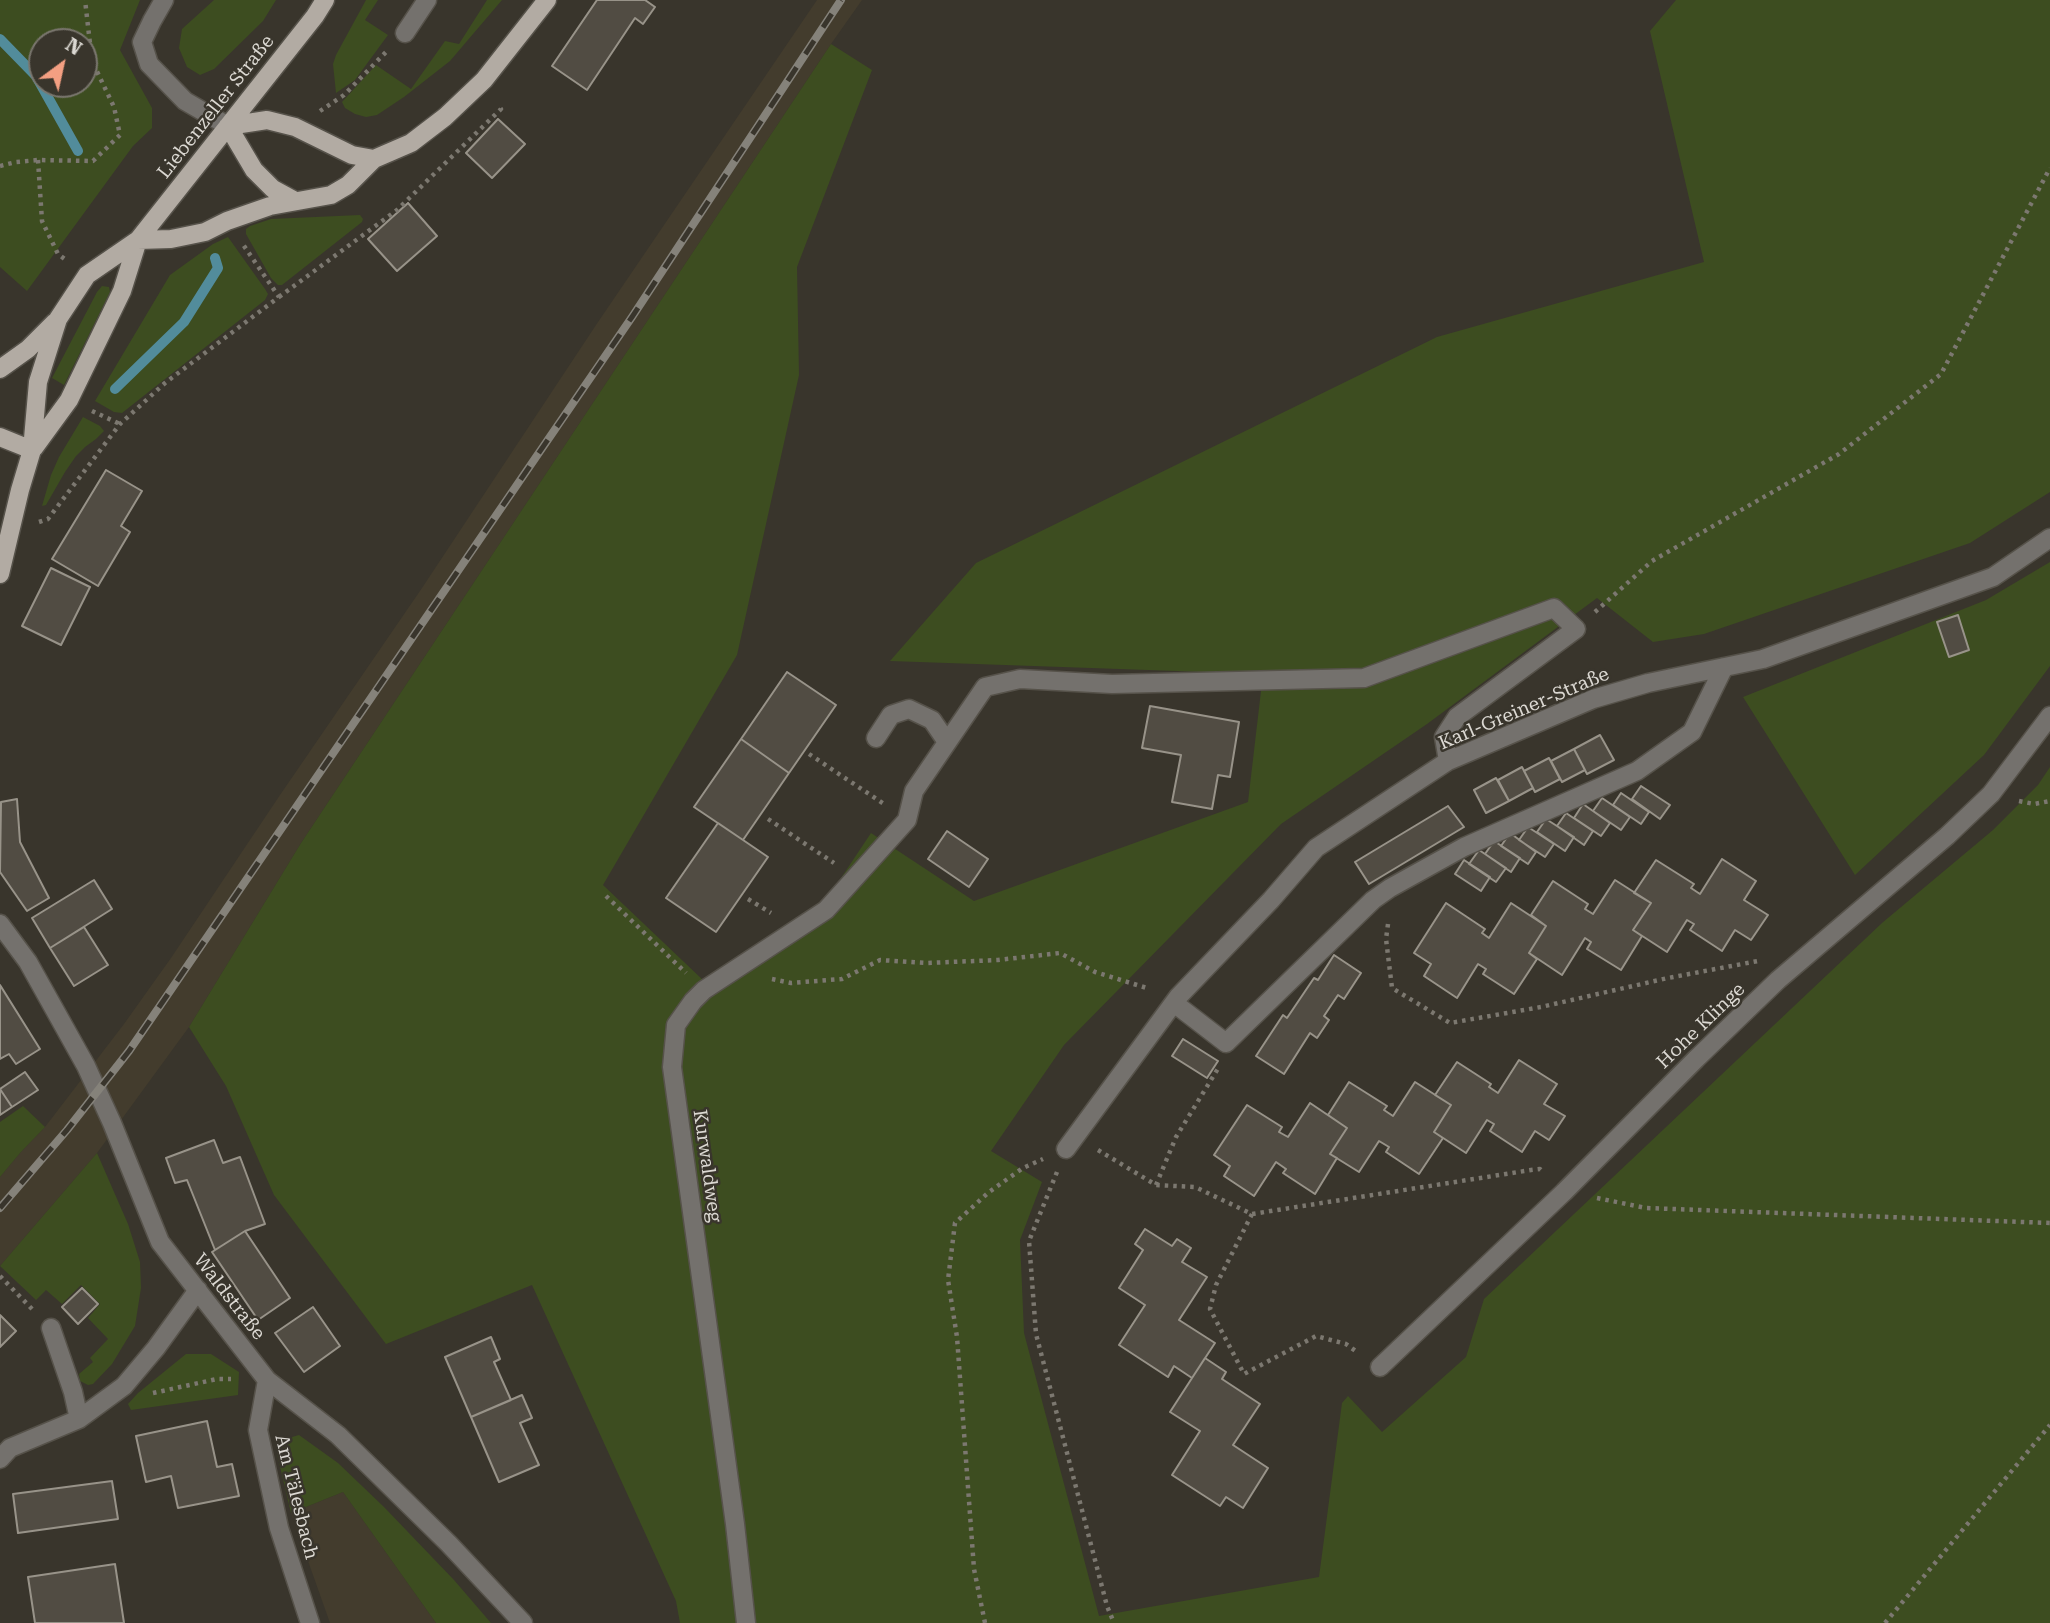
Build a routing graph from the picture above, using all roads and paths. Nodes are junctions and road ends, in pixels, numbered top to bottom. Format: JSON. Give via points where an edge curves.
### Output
{"nodes":[{"id":1,"x":83,"y":0,"type":"edge"},
{"id":2,"x":164,"y":0,"type":"edge"},
{"id":3,"x":325,"y":0,"type":"edge"},
{"id":4,"x":428,"y":0,"type":"edge"},
{"id":5,"x":547,"y":0,"type":"edge"},
{"id":6,"x":405,"y":33,"type":"joint"},
{"id":7,"x":484,"y":80,"type":"junction"},
{"id":8,"x":228,"y":126,"type":"junction"},
{"id":9,"x":295,"y":127,"type":"junction"},
{"id":10,"x":374,"y":159,"type":"junction"},
{"id":11,"x":38,"y":160,"type":"junction"},
{"id":12,"x":0,"y":166,"type":"edge"},
{"id":13,"x":2050,"y":168,"type":"edge"},
{"id":14,"x":295,"y":201,"type":"junction"},
{"id":15,"x":227,"y":221,"type":"junction"},
{"id":16,"x":138,"y":240,"type":"junction"},
{"id":17,"x":87,"y":275,"type":"junction"},
{"id":18,"x":279,"y":297,"type":"junction"},
{"id":19,"x":58,"y":319,"type":"junction"},
{"id":20,"x":0,"y":369,"type":"edge"},
{"id":21,"x":0,"y":437,"type":"edge"},
{"id":22,"x":33,"y":450,"type":"junction"},
{"id":23,"x":9,"y":533,"type":"junction"},
{"id":24,"x":2050,"y":538,"type":"edge"},
{"id":25,"x":0,"y":574,"type":"edge"},
{"id":26,"x":1576,"y":629,"type":"junction"},
{"id":27,"x":1724,"y":667,"type":"junction"},
{"id":28,"x":2050,"y":716,"type":"edge"},
{"id":29,"x":876,"y":738,"type":"dead end"},
{"id":30,"x":947,"y":743,"type":"junction"},
{"id":31,"x":809,"y":754,"type":"dead end"},
{"id":32,"x":1448,"y":761,"type":"junction"},
{"id":33,"x":768,"y":819,"type":"dead end"},
{"id":34,"x":907,"y":820,"type":"junction"},
{"id":35,"x":855,"y":877,"type":"junction"},
{"id":36,"x":606,"y":896,"type":"dead end"},
{"id":37,"x":1388,"y":921,"type":"dead end"},
{"id":38,"x":0,"y":925,"type":"edge"},
{"id":39,"x":1742,"y":963,"type":"dead end"},
{"id":40,"x":734,"y":971,"type":"junction"},
{"id":41,"x":704,"y":990,"type":"junction"},
{"id":42,"x":1176,"y":1000,"type":"junction"},
{"id":43,"x":1226,"y":1043,"type":"junction"},
{"id":44,"x":1096,"y":1148,"type":"dead end"},
{"id":45,"x":1066,"y":1149,"type":"junction"},
{"id":46,"x":1531,"y":1170,"type":"dead end"},
{"id":47,"x":1156,"y":1185,"type":"junction"},
{"id":48,"x":1563,"y":1192,"type":"junction"},
{"id":49,"x":1252,"y":1214,"type":"junction"},
{"id":50,"x":2050,"y":1223,"type":"edge"},
{"id":51,"x":0,"y":1276,"type":"edge"},
{"id":52,"x":198,"y":1290,"type":"junction"},
{"id":53,"x":51,"y":1328,"type":"joint"},
{"id":54,"x":1380,"y":1367,"type":"joint"},
{"id":55,"x":267,"y":1380,"type":"junction"},
{"id":56,"x":124,"y":1386,"type":"junction"},
{"id":57,"x":79,"y":1419,"type":"junction"},
{"id":58,"x":2050,"y":1425,"type":"edge"},
{"id":59,"x":0,"y":1459,"type":"edge"},
{"id":60,"x":310,"y":1623,"type":"edge"},
{"id":61,"x":523,"y":1623,"type":"edge"},
{"id":62,"x":747,"y":1623,"type":"edge"},
{"id":63,"x":985,"y":1623,"type":"edge"},
{"id":64,"x":1114,"y":1623,"type":"edge"},
{"id":65,"x":1885,"y":1623,"type":"edge"}],
"edges":[{"from":1,"to":11,"type":"path","via":[[92,61],[114,107],[120,135],[93,161]]},
{"from":2,"to":8,"type":"street","via":[[142,41],[149,64],[184,101]]},
{"from":3,"to":8,"type":"main road","name":"Liebenzeller Straße"},
{"from":4,"to":6,"type":"street"},
{"from":5,"to":7,"type":"main road"},
{"from":6,"to":9,"type":"path","via":[[344,95]]},
{"from":7,"to":10,"type":"main road","via":[[411,142]]},
{"from":7,"to":18,"type":"path","via":[[501,109],[397,210]]},
{"from":8,"to":9,"type":"main road","via":[[267,120]]},
{"from":8,"to":14,"type":"main road","via":[[254,170],[273,189]]},
{"from":8,"to":16,"type":"main road","name":"Liebenzeller Straße"},
{"from":9,"to":10,"type":"main road","via":[[352,155]]},
{"from":10,"to":14,"type":"main road","via":[[331,195]]},
{"from":11,"to":12,"type":"path"},
{"from":11,"to":17,"type":"path","via":[[42,221],[58,254]]},
{"from":13,"to":26,"type":"path","via":[[1941,374],[1839,454],[1652,561]]},
{"from":14,"to":15,"type":"main road"},
{"from":15,"to":16,"type":"main road","via":[[205,232]]},
{"from":15,"to":18,"type":"path"},
{"from":16,"to":17,"type":"main road","name":"Liebenzeller Straße"},
{"from":16,"to":22,"type":"main road","name":"Liebenzeller Straße","via":[[122,291],[69,400]]},
{"from":17,"to":19,"type":"main road","name":"Liebenzeller Straße"},
{"from":18,"to":23,"type":"path","via":[[165,383],[120,424],[48,519]]},
{"from":19,"to":20,"type":"main road"},
{"from":19,"to":22,"type":"main road","name":"Liebenzeller Straße","via":[[38,382]]},
{"from":21,"to":22,"type":"main road"},
{"from":22,"to":23,"type":"main road"},
{"from":23,"to":25,"type":"main road"},
{"from":24,"to":27,"type":"street","name":"Karl-Greiner-Straße","via":[[1993,577],[1763,659]]},
{"from":26,"to":30,"type":"street","via":[[1554,608],[1363,678],[1112,684],[1020,679],[985,687]]},
{"from":26,"to":32,"type":"street","via":[[1457,718],[1444,737]]},
{"from":27,"to":32,"type":"street","name":"Karl-Greiner-Straße","via":[[1593,699]]},
{"from":27,"to":43,"type":"street","via":[[1692,732],[1637,771],[1464,847],[1390,888]]},
{"from":28,"to":48,"type":"street","name":"Hohe Klinge","via":[[1991,794],[1778,980]]},
{"from":29,"to":30,"type":"street","via":[[891,715],[909,709],[932,720]]},
{"from":30,"to":34,"type":"street","via":[[914,791]]},
{"from":31,"to":34,"type":"path"},
{"from":32,"to":42,"type":"street","name":"Karl-Greiner-Straße","via":[[1316,848]]},
{"from":33,"to":35,"type":"path"},
{"from":34,"to":35,"type":"street","name":"Kurwaldweg"},
{"from":35,"to":40,"type":"street","name":"Kurwaldweg","via":[[826,910]]},
{"from":36,"to":41,"type":"path"},
{"from":37,"to":39,"type":"path","via":[[1392,988],[1450,1023]]},
{"from":38,"to":52,"type":"street","name":"Waldstraße","via":[[28,962],[86,1066],[160,1242]]},
{"from":40,"to":41,"type":"street","name":"Kurwaldweg"},
{"from":40,"to":42,"type":"path","via":[[792,983],[842,979],[880,960],[926,963],[1060,953],[1095,972]]},
{"from":41,"to":62,"type":"street","name":"Kurwaldweg","via":[[676,1025],[673,1067]]},
{"from":42,"to":43,"type":"street"},
{"from":42,"to":45,"type":"street","name":"Karl-Greiner-Straße"},
{"from":43,"to":47,"type":"path","via":[[1223,1060],[1176,1136]]},
{"from":44,"to":47,"type":"path"},
{"from":45,"to":63,"type":"path","via":[[1023,1168],[955,1223],[948,1280],[957,1337],[974,1569]]},
{"from":45,"to":64,"type":"path","via":[[1029,1241],[1035,1334]]},
{"from":46,"to":49,"type":"path"},
{"from":47,"to":49,"type":"path","via":[[1195,1187]]},
{"from":48,"to":50,"type":"path","via":[[1646,1208]]},
{"from":48,"to":54,"type":"street","name":"Hohe Klinge"},
{"from":49,"to":54,"type":"path","via":[[1216,1285],[1210,1309],[1244,1374],[1316,1336],[1346,1344]]},
{"from":51,"to":53,"type":"path"},
{"from":52,"to":55,"type":"street","name":"Waldstraße"},
{"from":52,"to":56,"type":"street"},
{"from":53,"to":57,"type":"street"},
{"from":55,"to":56,"type":"path","via":[[217,1379],[146,1395]]},
{"from":55,"to":60,"type":"street","name":"Am Tälesbach","via":[[258,1430],[279,1528]]},
{"from":55,"to":61,"type":"street","name":"Waldstraße","via":[[338,1435]]},
{"from":56,"to":57,"type":"street"},
{"from":57,"to":59,"type":"street","via":[[10,1448]]},
{"from":58,"to":65,"type":"path"}]}
